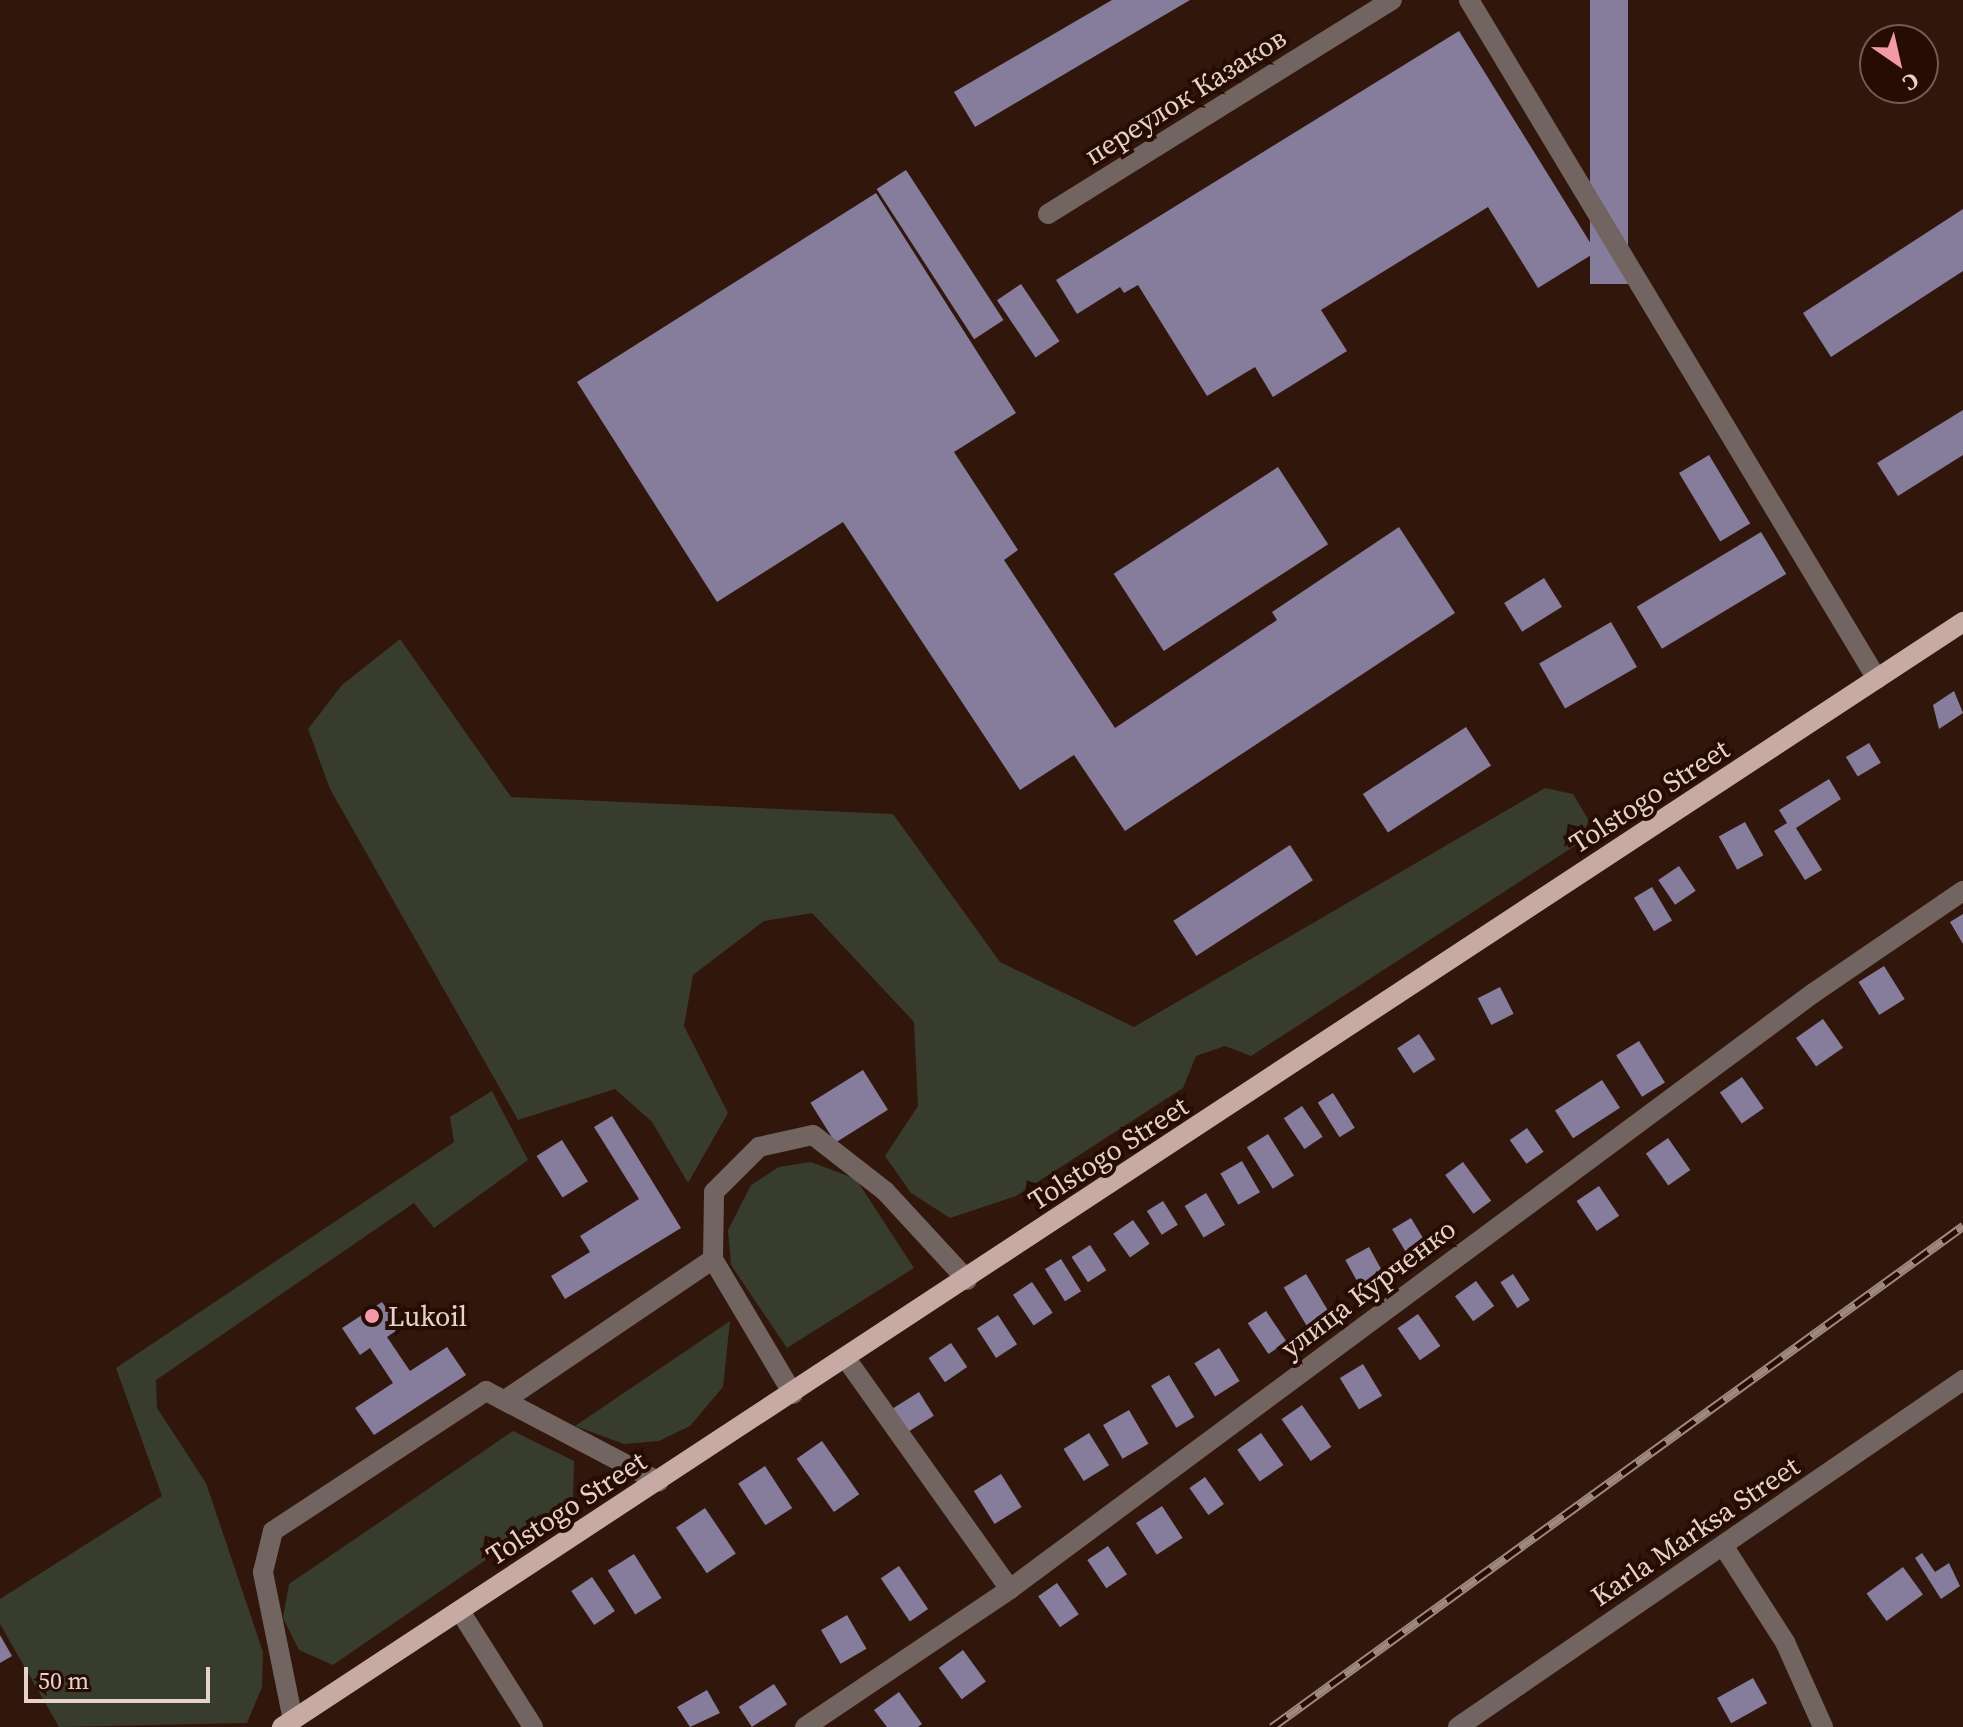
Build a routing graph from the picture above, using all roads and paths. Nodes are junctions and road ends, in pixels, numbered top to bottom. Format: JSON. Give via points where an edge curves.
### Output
{"nodes":[{"id":1,"x":1392,"y":0,"type":"edge"},
{"id":2,"x":1469,"y":0,"type":"edge"},
{"id":3,"x":1048,"y":214,"type":"dead end"},
{"id":4,"x":1963,"y":622,"type":"edge"},
{"id":5,"x":1877,"y":679,"type":"junction"},
{"id":6,"x":1963,"y":891,"type":"edge"},
{"id":7,"x":713,"y":1259,"type":"junction"},
{"id":8,"x":967,"y":1280,"type":"junction"},
{"id":9,"x":847,"y":1360,"type":"junction"},
{"id":10,"x":1963,"y":1380,"type":"edge"},
{"id":11,"x":793,"y":1394,"type":"junction"},
{"id":12,"x":508,"y":1398,"type":"junction"},
{"id":13,"x":659,"y":1482,"type":"junction"},
{"id":14,"x":1724,"y":1547,"type":"junction"},
{"id":15,"x":1010,"y":1589,"type":"junction"},
{"id":16,"x":460,"y":1611,"type":"junction"},
{"id":17,"x":287,"y":1723,"type":"edge"},
{"id":18,"x":533,"y":1727,"type":"edge"},
{"id":19,"x":805,"y":1727,"type":"edge"},
{"id":20,"x":1458,"y":1727,"type":"edge"},
{"id":21,"x":1823,"y":1727,"type":"edge"}],
"edges":[{"from":1,"to":3,"type":"street","name":"переулок Казаков"},
{"from":2,"to":5,"type":"street"},
{"from":4,"to":5,"type":"main road","name":"Tolstogo Street"},
{"from":5,"to":8,"type":"main road","name":"Tolstogo Street"},
{"from":6,"to":15,"type":"street","name":"улица Курченко","via":[[1812,994]]},
{"from":7,"to":8,"type":"street","via":[[714,1192],[759,1147],[813,1135],[885,1191]]},
{"from":7,"to":11,"type":"street"},
{"from":7,"to":12,"type":"street"},
{"from":8,"to":9,"type":"main road","name":"Tolstogo Street"},
{"from":9,"to":11,"type":"main road","name":"Tolstogo Street"},
{"from":9,"to":15,"type":"street"},
{"from":10,"to":14,"type":"street","name":"Karla Marksa Street"},
{"from":11,"to":13,"type":"main road","name":"Tolstogo Street"},
{"from":12,"to":13,"type":"street"},
{"from":12,"to":17,"type":"street","via":[[486,1391],[273,1531],[263,1572]]},
{"from":13,"to":16,"type":"main road","name":"Tolstogo Street"},
{"from":14,"to":20,"type":"street","name":"Karla Marksa Street"},
{"from":14,"to":21,"type":"street","via":[[1785,1642]]},
{"from":15,"to":19,"type":"street","name":"улица Курченко"},
{"from":16,"to":17,"type":"main road","name":"Tolstogo Street"},
{"from":16,"to":18,"type":"street"}]}
